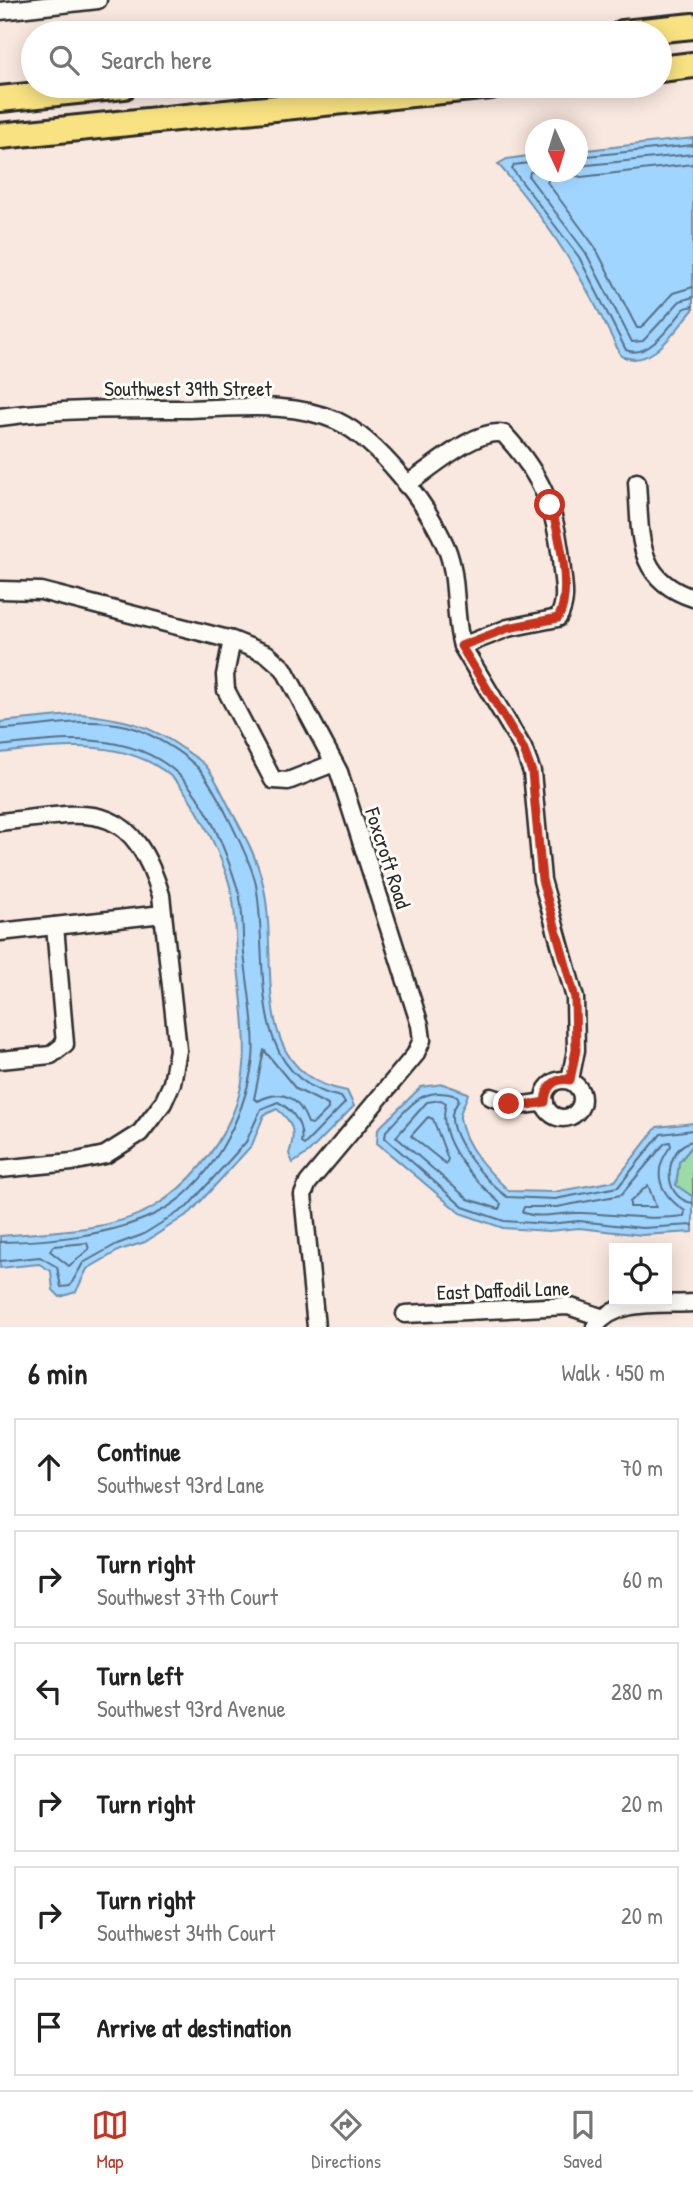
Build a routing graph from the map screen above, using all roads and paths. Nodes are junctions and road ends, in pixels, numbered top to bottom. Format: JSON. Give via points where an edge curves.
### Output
{"nodes":[{"id":1,"x":98,"y":0,"type":"edge"},
{"id":2,"x":0,"y":11,"type":"edge"},
{"id":3,"x":693,"y":26,"type":"edge"},
{"id":4,"x":672,"y":28,"type":"edge"},
{"id":5,"x":693,"y":65,"type":"edge"},
{"id":6,"x":672,"y":68,"type":"edge"},
{"id":7,"x":21,"y":97,"type":"edge"},
{"id":8,"x":373,"y":98,"type":"edge"},
{"id":9,"x":0,"y":99,"type":"edge"},
{"id":10,"x":0,"y":136,"type":"edge"},
{"id":11,"x":0,"y":417,"type":"edge"},
{"id":12,"x":636,"y":482,"type":"dead end"},
{"id":13,"x":407,"y":485,"type":"junction"},
{"id":14,"x":0,"y":590,"type":"edge"},
{"id":15,"x":693,"y":598,"type":"edge"},
{"id":16,"x":232,"y":640,"type":"junction"},
{"id":17,"x":461,"y":646,"type":"junction"},
{"id":18,"x":334,"y":763,"type":"junction"},
{"id":19,"x":0,"y":822,"type":"edge"},
{"id":20,"x":163,"y":914,"type":"junction"},
{"id":21,"x":55,"y":926,"type":"junction"},
{"id":22,"x":0,"y":932,"type":"edge"},
{"id":23,"x":0,"y":1060,"type":"edge"},
{"id":24,"x":570,"y":1080,"type":"junction"},
{"id":25,"x":491,"y":1097,"type":"dead end"},
{"id":26,"x":545,"y":1102,"type":"junction"},
{"id":27,"x":0,"y":1169,"type":"edge"},
{"id":28,"x":693,"y":1303,"type":"edge"},
{"id":29,"x":405,"y":1314,"type":"dead end"},
{"id":30,"x":598,"y":1322,"type":"edge"},
{"id":31,"x":316,"y":1327,"type":"edge"}],
"edges":[{"from":1,"to":2,"type":"street"},
{"from":3,"to":4,"type":"highway"},
{"from":5,"to":6,"type":"highway"},
{"from":7,"to":9,"type":"highway"},
{"from":8,"to":10,"type":"highway"},
{"from":11,"to":13,"type":"street","name":"Southwest 39th Street","via":[[52,410],[284,409],[337,421],[370,440]]},
{"from":12,"to":15,"type":"street","via":[[641,539],[653,576],[673,592]]},
{"from":13,"to":17,"type":"street","name":"Southwest 39th Street","via":[[447,549]]},
{"from":13,"to":17,"type":"street","via":[[480,435],[504,433],[518,449],[559,529],[565,601],[558,618],[508,628]]},
{"from":14,"to":16,"type":"street","name":"Foxcroft Road","via":[[41,591]]},
{"from":16,"to":18,"type":"street","name":"Foxcroft Road","via":[[267,654],[284,669]]},
{"from":16,"to":18,"type":"street","via":[[226,690],[273,780],[288,781]]},
{"from":17,"to":24,"type":"street","via":[[523,748],[532,772],[542,880],[575,998],[576,1050]]},
{"from":18,"to":31,"type":"street","name":"Foxcroft Road","via":[[422,1040],[415,1055],[308,1183],[303,1195]]},
{"from":19,"to":20,"type":"street","via":[[87,814],[120,824],[134,836],[156,877]]},
{"from":20,"to":21,"type":"street"},
{"from":20,"to":27,"type":"street","via":[[178,1050],[163,1103],[140,1133],[105,1155],[72,1163]]},
{"from":21,"to":22,"type":"street"},
{"from":21,"to":23,"type":"street","via":[[65,1044],[51,1055]]},
{"from":24,"to":26,"type":"street","via":[[549,1086]]},
{"from":24,"to":26,"type":"street","via":[[582,1100],[575,1115],[561,1119]]},
{"from":25,"to":26,"type":"street","via":[[517,1107]]},
{"from":28,"to":30,"type":"street","via":[[629,1306],[614,1309]]},
{"from":29,"to":30,"type":"street","name":"East Daffodil Lane","via":[[568,1307]]}]}
